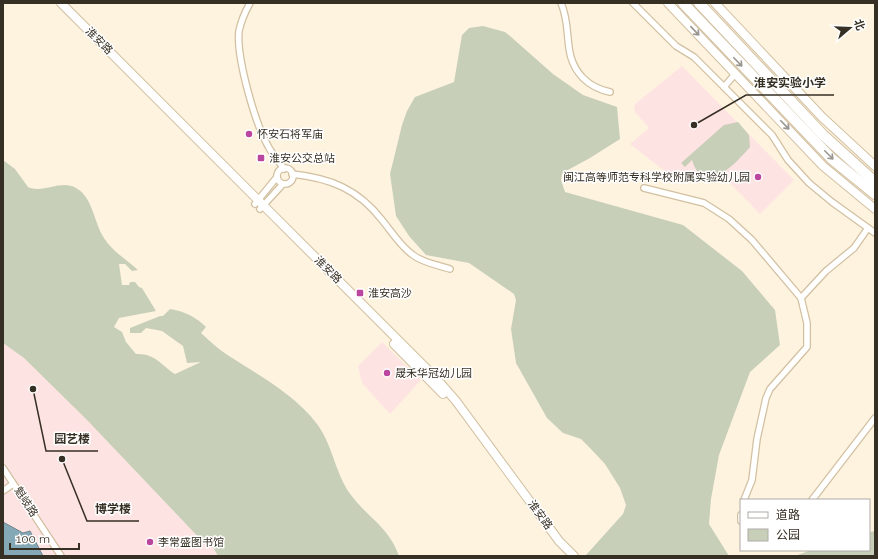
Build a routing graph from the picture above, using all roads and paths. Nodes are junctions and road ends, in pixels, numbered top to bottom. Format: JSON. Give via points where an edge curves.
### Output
{"nodes":[{"id":1,"x":54,"y":3,"type":"edge"},
{"id":2,"x":61,"y":3,"type":"edge"},
{"id":3,"x":250,"y":3,"type":"edge"},
{"id":4,"x":561,"y":3,"type":"edge"},
{"id":5,"x":634,"y":3,"type":"edge"},
{"id":6,"x":668,"y":3,"type":"edge"},
{"id":7,"x":682,"y":3,"type":"edge"},
{"id":8,"x":699,"y":3,"type":"edge"},
{"id":9,"x":715,"y":3,"type":"edge"},
{"id":10,"x":735,"y":74,"type":"junction"},
{"id":11,"x":724,"y":87,"type":"junction"},
{"id":12,"x":610,"y":92,"type":"dead end"},
{"id":13,"x":875,"y":166,"type":"edge"},
{"id":14,"x":284,"y":169,"type":"junction"},
{"id":15,"x":292,"y":174,"type":"junction"},
{"id":16,"x":277,"y":177,"type":"junction"},
{"id":17,"x":875,"y":182,"type":"edge"},
{"id":18,"x":283,"y":184,"type":"junction"},
{"id":19,"x":644,"y":188,"type":"dead end"},
{"id":20,"x":875,"y":194,"type":"edge"},
{"id":21,"x":259,"y":205,"type":"junction"},
{"id":22,"x":875,"y":209,"type":"edge"},
{"id":23,"x":868,"y":228,"type":"junction"},
{"id":24,"x":875,"y":233,"type":"edge"},
{"id":25,"x":450,"y":269,"type":"dead end"},
{"id":26,"x":801,"y":298,"type":"junction"},
{"id":27,"x":875,"y":418,"type":"edge"},
{"id":28,"x":3,"y":468,"type":"edge"},
{"id":29,"x":13,"y":484,"type":"junction"},
{"id":30,"x":3,"y":491,"type":"edge"},
{"id":31,"x":744,"y":499,"type":"edge"},
{"id":32,"x":813,"y":499,"type":"edge"},
{"id":33,"x":61,"y":556,"type":"edge"},
{"id":34,"x":567,"y":556,"type":"edge"},
{"id":35,"x":574,"y":556,"type":"edge"}],
"edges":[{"from":1,"to":21,"type":"main road","name":"淮安路"},
{"from":2,"to":21,"type":"main road","name":"淮安路"},
{"from":3,"to":14,"type":"street","via":[[239,30],[240,58],[263,137]]},
{"from":4,"to":12,"type":"street","via":[[568,26],[569,55],[575,69],[590,84]]},
{"from":5,"to":11,"type":"street","via":[[676,46],[694,57]]},
{"from":6,"to":10,"type":"main road","one_way":true},
{"from":7,"to":20,"type":"highway","one_way":true,"via":[[832,159]]},
{"from":8,"to":17,"type":"highway","via":[[824,135]]},
{"from":9,"to":13,"type":"main road","via":[[822,117]]},
{"from":10,"to":11,"type":"street"},
{"from":10,"to":22,"type":"main road","one_way":true,"via":[[823,166]]},
{"from":11,"to":23,"type":"street","via":[[772,135],[788,160],[809,183]]},
{"from":14,"to":15,"type":"street"},
{"from":14,"to":16,"type":"street","via":[[278,172]]},
{"from":15,"to":18,"type":"street","via":[[291,181]]},
{"from":15,"to":25,"type":"street","via":[[324,179],[352,192],[378,215],[400,244],[412,255],[425,262]]},
{"from":16,"to":18,"type":"street"},
{"from":16,"to":21,"type":"street"},
{"from":18,"to":21,"type":"street"},
{"from":19,"to":26,"type":"street","via":[[704,203],[714,208],[752,240]]},
{"from":21,"to":34,"type":"main road","name":"淮安路","via":[[451,402],[535,518]]},
{"from":21,"to":35,"type":"main road","name":"淮安路","via":[[436,378],[456,401],[559,541]]},
{"from":23,"to":24,"type":"street"},
{"from":23,"to":26,"type":"street","via":[[854,248],[826,271]]},
{"from":26,"to":31,"type":"street","via":[[807,323],[807,347],[770,389],[766,398],[752,480]]},
{"from":27,"to":32,"type":"street"},
{"from":28,"to":29,"type":"street","name":"魁岐路"},
{"from":29,"to":30,"type":"street"},
{"from":29,"to":33,"type":"street","name":"魁岐路"}]}
